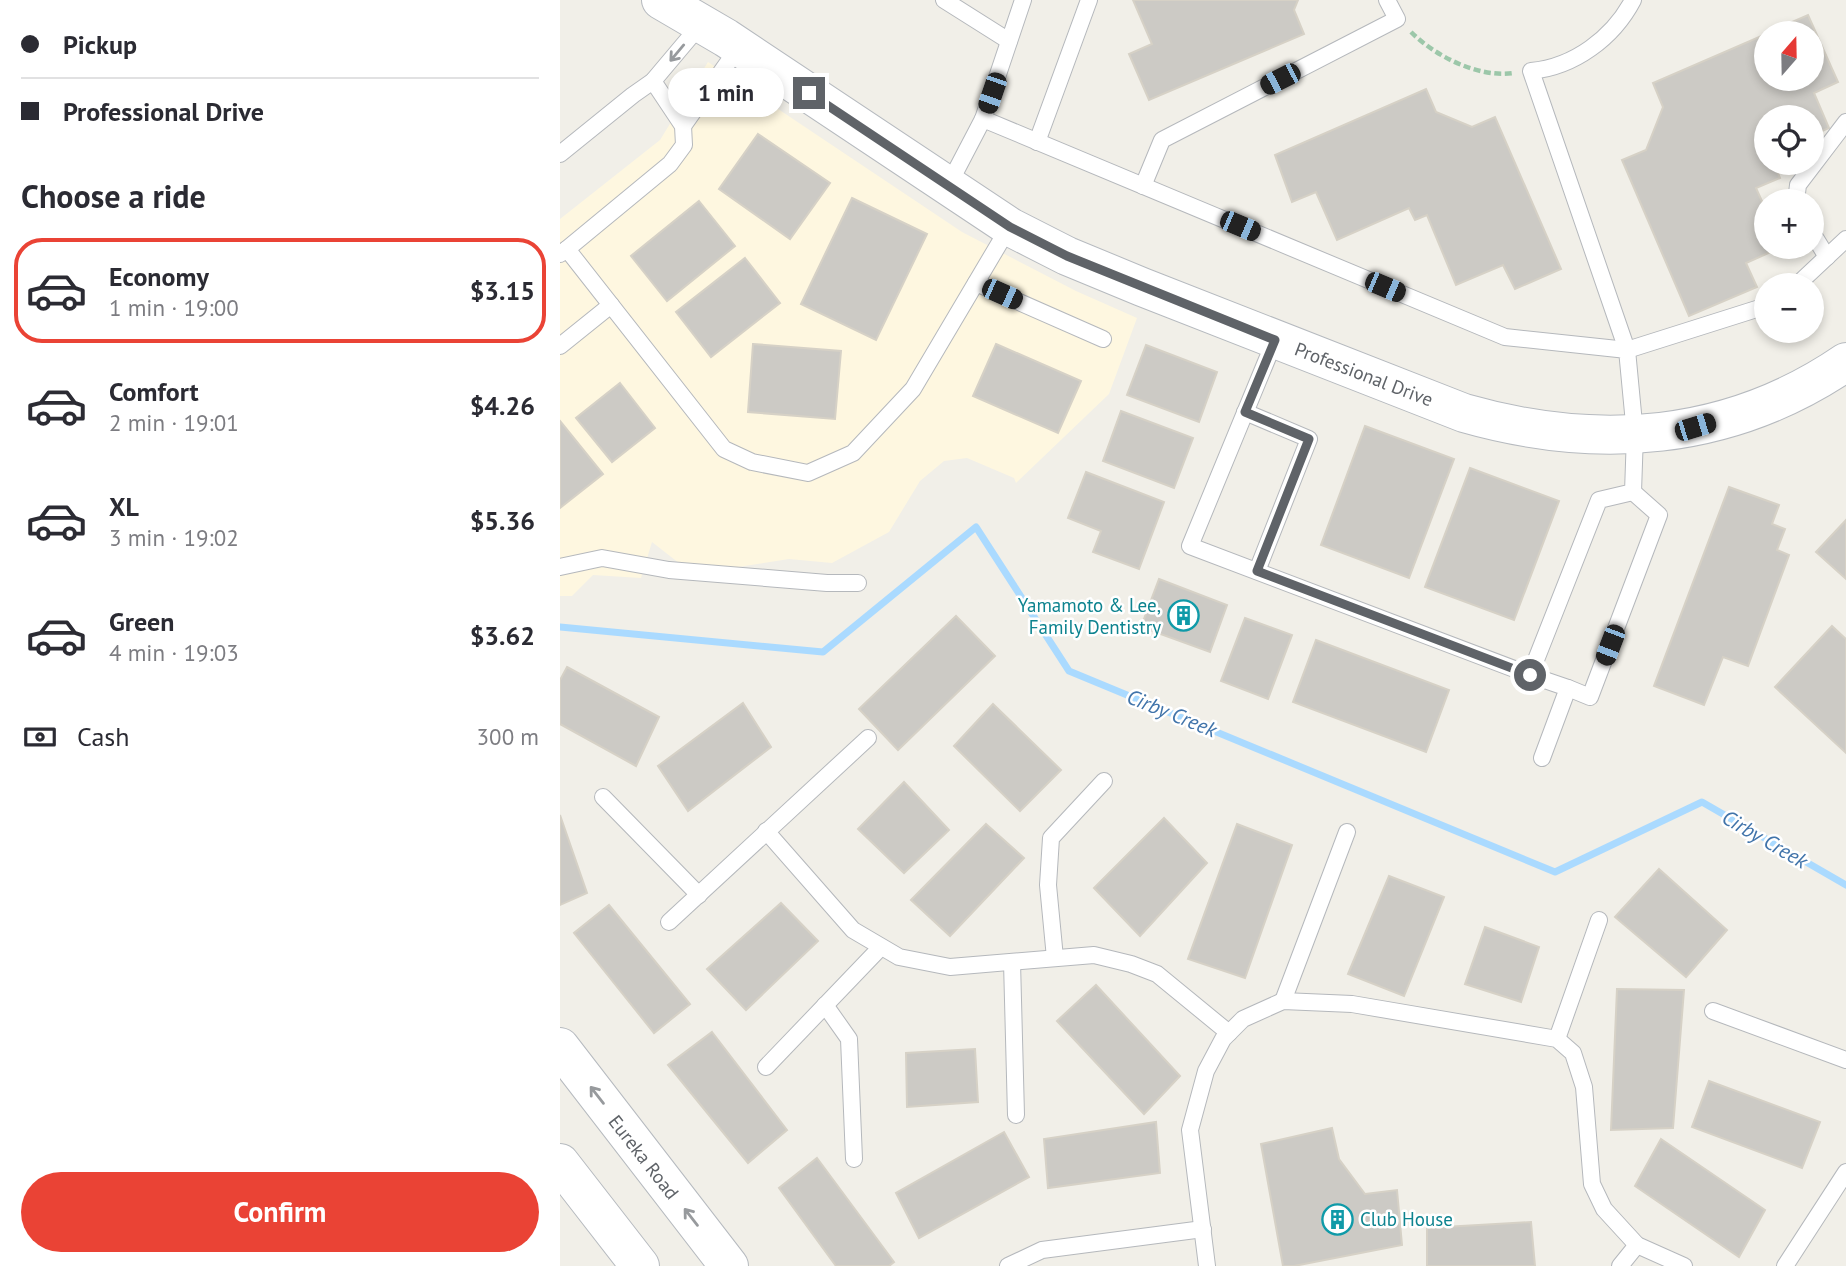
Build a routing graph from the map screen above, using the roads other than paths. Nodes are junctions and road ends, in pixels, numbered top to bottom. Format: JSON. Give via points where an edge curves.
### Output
{"nodes":[{"id":1,"x":661,"y":0,"type":"edge"},
{"id":2,"x":944,"y":0,"type":"edge"},
{"id":3,"x":1023,"y":0,"type":"edge"},
{"id":4,"x":1088,"y":0,"type":"edge"},
{"id":5,"x":1387,"y":0,"type":"edge"},
{"id":6,"x":1633,"y":0,"type":"edge"},
{"id":7,"x":701,"y":24,"type":"junction"},
{"id":8,"x":1009,"y":41,"type":"junction"},
{"id":9,"x":739,"y":47,"type":"junction"},
{"id":10,"x":653,"y":81,"type":"junction"},
{"id":11,"x":983,"y":119,"type":"junction"},
{"id":12,"x":1846,"y":122,"type":"edge"},
{"id":13,"x":683,"y":126,"type":"junction"},
{"id":14,"x":1037,"y":142,"type":"junction"},
{"id":15,"x":560,"y":154,"type":"edge"},
{"id":16,"x":948,"y":186,"type":"junction"},
{"id":17,"x":1143,"y":186,"type":"junction"},
{"id":18,"x":1798,"y":189,"type":"edge"},
{"id":19,"x":1010,"y":227,"type":"junction"},
{"id":20,"x":1846,"y":239,"type":"edge"},
{"id":21,"x":563,"y":252,"type":"edge"},
{"id":22,"x":1824,"y":252,"type":"edge"},
{"id":23,"x":1827,"y":257,"type":"junction"},
{"id":24,"x":1810,"y":273,"type":"edge"},
{"id":25,"x":976,"y":283,"type":"junction"},
{"id":26,"x":611,"y":305,"type":"junction"},
{"id":27,"x":1754,"y":310,"type":"edge"},
{"id":28,"x":1103,"y":340,"type":"dead end"},
{"id":29,"x":1275,"y":340,"type":"junction"},
{"id":30,"x":560,"y":346,"type":"edge"},
{"id":31,"x":1627,"y":350,"type":"junction"},
{"id":32,"x":1846,"y":362,"type":"edge"},
{"id":33,"x":1245,"y":412,"type":"junction"},
{"id":34,"x":1635,"y":435,"type":"junction"},
{"id":35,"x":1633,"y":492,"type":"junction"},
{"id":36,"x":560,"y":567,"type":"edge"},
{"id":37,"x":1257,"y":571,"type":"junction"},
{"id":38,"x":858,"y":583,"type":"dead end"},
{"id":39,"x":1530,"y":675,"type":"junction"},
{"id":40,"x":1568,"y":688,"type":"junction"},
{"id":41,"x":868,"y":738,"type":"dead end"},
{"id":42,"x":1542,"y":758,"type":"dead end"},
{"id":43,"x":1104,"y":781,"type":"dead end"},
{"id":44,"x":603,"y":797,"type":"dead end"},
{"id":45,"x":766,"y":831,"type":"junction"},
{"id":46,"x":1347,"y":832,"type":"dead end"},
{"id":47,"x":699,"y":895,"type":"junction"},
{"id":48,"x":1599,"y":920,"type":"dead end"},
{"id":49,"x":669,"y":922,"type":"dead end"},
{"id":50,"x":881,"y":947,"type":"junction"},
{"id":51,"x":1055,"y":958,"type":"junction"},
{"id":52,"x":1012,"y":962,"type":"junction"},
{"id":53,"x":1283,"y":1001,"type":"junction"},
{"id":54,"x":825,"y":1005,"type":"junction"},
{"id":55,"x":1713,"y":1011,"type":"dead end"},
{"id":56,"x":1229,"y":1033,"type":"junction"},
{"id":57,"x":1557,"y":1039,"type":"junction"},
{"id":58,"x":560,"y":1047,"type":"edge"},
{"id":59,"x":1846,"y":1060,"type":"edge"},
{"id":60,"x":766,"y":1067,"type":"dead end"},
{"id":61,"x":1016,"y":1115,"type":"dead end"},
{"id":62,"x":854,"y":1159,"type":"dead end"},
{"id":63,"x":560,"y":1163,"type":"edge"},
{"id":64,"x":1846,"y":1171,"type":"edge"},
{"id":65,"x":1203,"y":1229,"type":"junction"},
{"id":66,"x":1637,"y":1245,"type":"junction"},
{"id":67,"x":640,"y":1266,"type":"edge"},
{"id":68,"x":729,"y":1266,"type":"edge"},
{"id":69,"x":1008,"y":1266,"type":"edge"},
{"id":70,"x":1207,"y":1266,"type":"edge"},
{"id":71,"x":1620,"y":1266,"type":"edge"},
{"id":72,"x":1684,"y":1266,"type":"edge"},
{"id":73,"x":1785,"y":1266,"type":"edge"}],
"edges":[{"from":1,"to":7,"type":"street","name":"Professional Drive"},
{"from":2,"to":8,"type":"lane"},
{"from":3,"to":8,"type":"lane"},
{"from":4,"to":14,"type":"lane"},
{"from":5,"to":17,"type":"lane","via":[[1397,19],[1162,140]]},
{"from":6,"to":31,"type":"lane","via":[[1624,18],[1591,49],[1550,69],[1531,71]]},
{"from":7,"to":9,"type":"street","name":"Professional Drive"},
{"from":7,"to":10,"type":"lane","one_way":true},
{"from":8,"to":11,"type":"lane"},
{"from":9,"to":13,"type":"lane"},
{"from":9,"to":16,"type":"street","name":"Professional Drive"},
{"from":10,"to":13,"type":"lane"},
{"from":10,"to":15,"type":"lane"},
{"from":11,"to":14,"type":"lane"},
{"from":11,"to":16,"type":"lane"},
{"from":12,"to":18,"type":"lane"},
{"from":13,"to":21,"type":"lane","via":[[684,145],[670,164]]},
{"from":14,"to":17,"type":"lane"},
{"from":16,"to":19,"type":"street","name":"Professional Drive"},
{"from":17,"to":31,"type":"lane","via":[[1505,337]]},
{"from":19,"to":25,"type":"lane"},
{"from":19,"to":29,"type":"street","name":"Professional Drive","via":[[1067,256]]},
{"from":20,"to":23,"type":"lane"},
{"from":21,"to":26,"type":"lane"},
{"from":22,"to":23,"type":"lane"},
{"from":23,"to":24,"type":"lane"},
{"from":25,"to":26,"type":"lane","via":[[913,390],[853,453],[808,473],[752,462],[724,449]]},
{"from":25,"to":28,"type":"lane"},
{"from":26,"to":30,"type":"lane"},
{"from":27,"to":31,"type":"lane"},
{"from":29,"to":33,"type":"lane"},
{"from":29,"to":34,"type":"street","name":"Professional Drive","via":[[1509,426]]},
{"from":31,"to":34,"type":"lane"},
{"from":32,"to":34,"type":"street","name":"Professional Drive","via":[[1786,396],[1738,414],[1695,427]]},
{"from":33,"to":37,"type":"lane","via":[[1309,439]]},
{"from":33,"to":37,"type":"lane","via":[[1190,546]]},
{"from":34,"to":35,"type":"lane"},
{"from":35,"to":39,"type":"lane","via":[[1599,500]]},
{"from":35,"to":40,"type":"lane","via":[[1659,515],[1590,697]]},
{"from":36,"to":38,"type":"lane","via":[[602,558],[669,570]]},
{"from":37,"to":39,"type":"lane"},
{"from":39,"to":40,"type":"lane"},
{"from":40,"to":42,"type":"lane"},
{"from":41,"to":45,"type":"lane"},
{"from":43,"to":51,"type":"lane","via":[[1051,838],[1048,886]]},
{"from":44,"to":47,"type":"lane"},
{"from":45,"to":47,"type":"lane"},
{"from":45,"to":50,"type":"lane","via":[[853,930]]},
{"from":46,"to":53,"type":"lane"},
{"from":47,"to":49,"type":"lane"},
{"from":48,"to":57,"type":"lane"},
{"from":50,"to":52,"type":"lane","via":[[898,957],[950,967]]},
{"from":50,"to":54,"type":"lane"},
{"from":51,"to":52,"type":"lane"},
{"from":51,"to":56,"type":"lane","via":[[1094,956],[1157,974]]},
{"from":52,"to":61,"type":"lane"},
{"from":53,"to":56,"type":"lane","via":[[1243,1019]]},
{"from":53,"to":57,"type":"lane","via":[[1352,1004]]},
{"from":54,"to":60,"type":"lane"},
{"from":54,"to":62,"type":"lane","via":[[849,1039]]},
{"from":55,"to":59,"type":"lane"},
{"from":56,"to":65,"type":"lane","via":[[1206,1071],[1190,1130]]},
{"from":57,"to":66,"type":"lane","via":[[1573,1053],[1584,1087],[1592,1184],[1604,1209]]},
{"from":68,"to":58,"type":"street","name":"Eureka Road","one_way":true},
{"from":63,"to":67,"type":"street"},
{"from":64,"to":73,"type":"lane"},
{"from":65,"to":69,"type":"lane","via":[[1042,1250]]},
{"from":65,"to":70,"type":"lane"},
{"from":66,"to":71,"type":"lane"},
{"from":66,"to":72,"type":"lane"}]}
